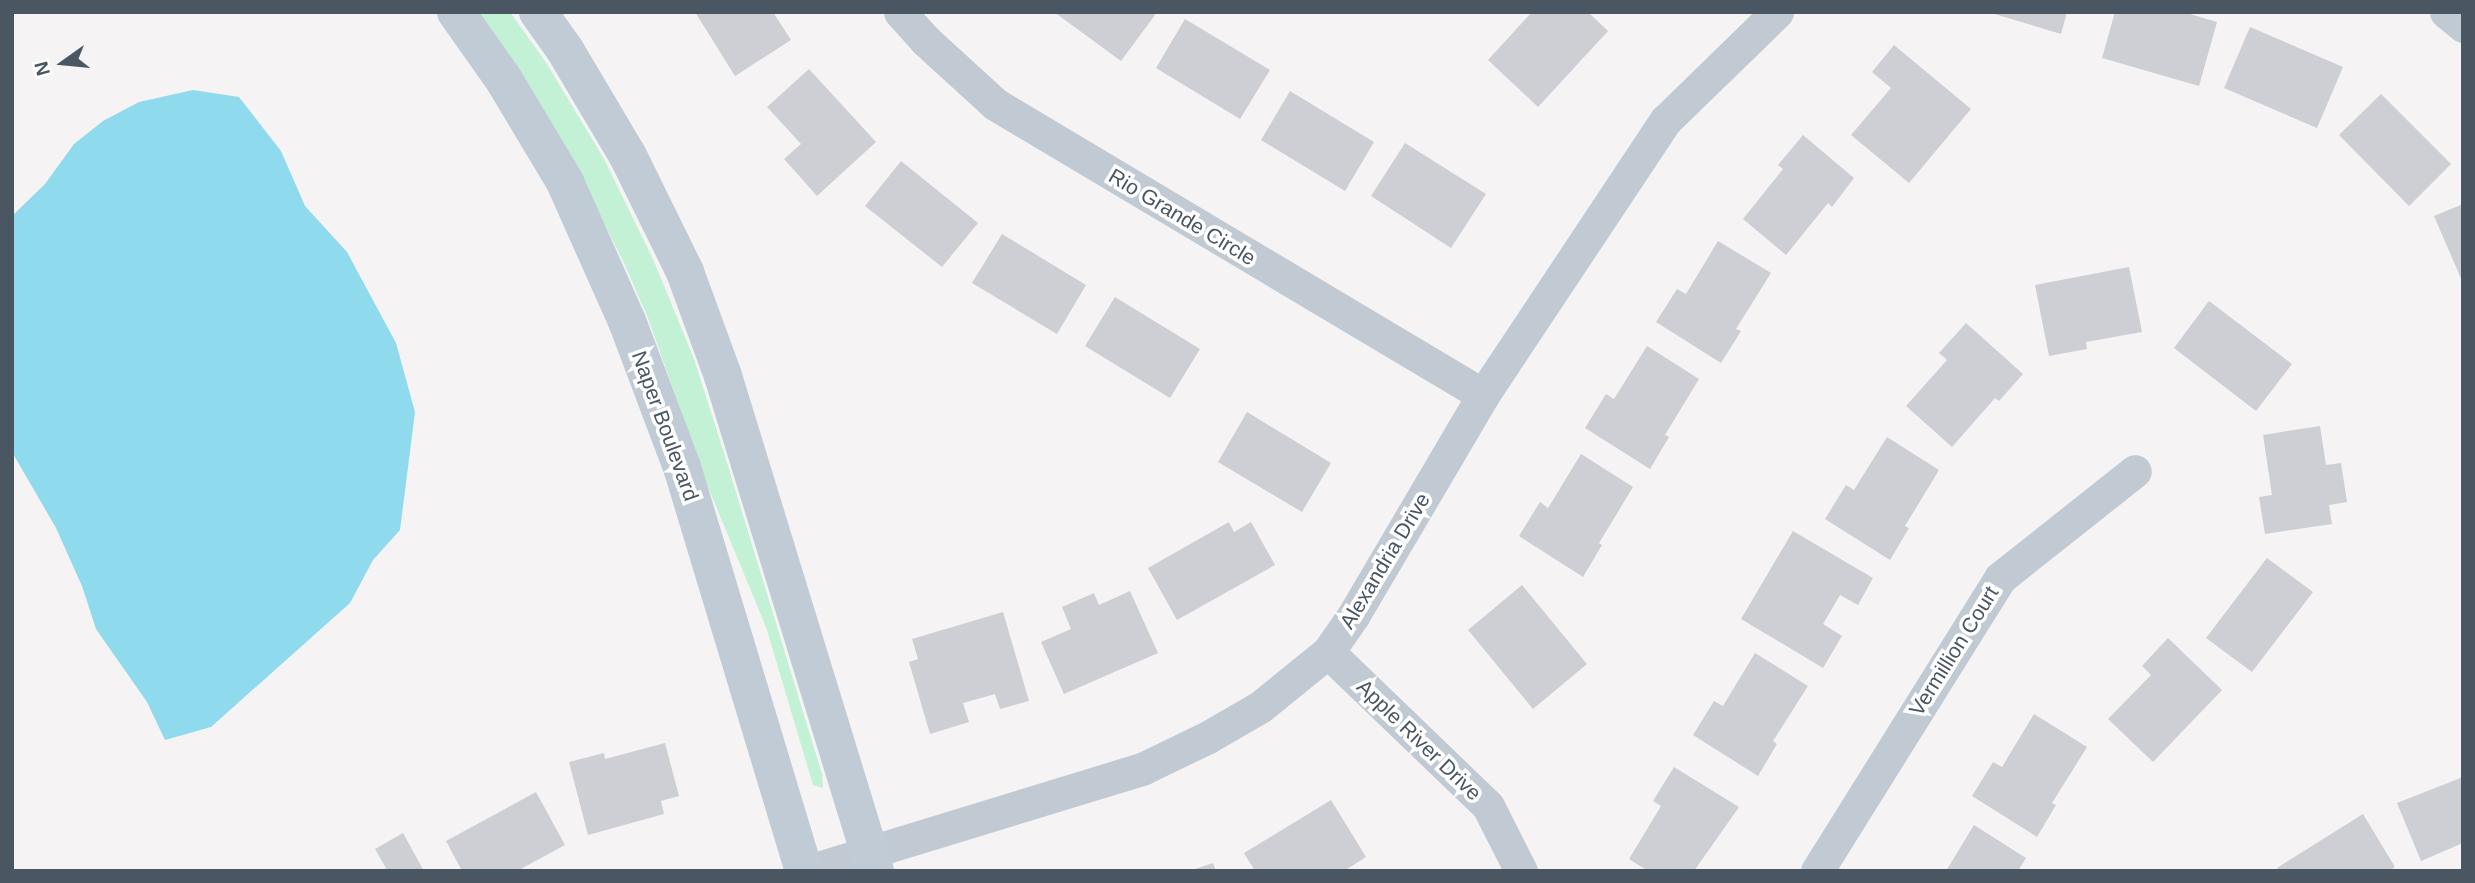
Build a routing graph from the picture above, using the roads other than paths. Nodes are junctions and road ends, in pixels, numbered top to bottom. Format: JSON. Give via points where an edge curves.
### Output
{"nodes":[{"id":1,"x":456,"y":12,"type":"edge"},
{"id":2,"x":538,"y":12,"type":"edge"},
{"id":3,"x":900,"y":12,"type":"edge"},
{"id":4,"x":1777,"y":12,"type":"edge"},
{"id":5,"x":2446,"y":12,"type":"edge"},
{"id":6,"x":2463,"y":26,"type":"edge"},
{"id":7,"x":1483,"y":395,"type":"junction"},
{"id":8,"x":2135,"y":471,"type":"dead end"},
{"id":9,"x":1328,"y":652,"type":"junction"},
{"id":10,"x":872,"y":862,"type":"edge"},
{"id":11,"x":806,"y":871,"type":"edge"},
{"id":12,"x":1521,"y":871,"type":"edge"},
{"id":13,"x":1817,"y":871,"type":"edge"}],
"edges":[{"from":1,"to":11,"type":"main road","name":"Naper Boulevard","via":[[504,80],[565,182],[626,321],[682,467]]},
{"from":2,"to":10,"type":"main road","via":[[628,156],[685,272],[723,376]]},
{"from":3,"to":7,"type":"street","name":"Rio Grande Circle","via":[[995,104]]},
{"from":4,"to":7,"type":"street","name":"Alexandria Drive","via":[[1666,120]]},
{"from":5,"to":6,"type":"street"},
{"from":7,"to":9,"type":"street","name":"Alexandria Drive"},
{"from":8,"to":13,"type":"street","name":"Vermillion Court","via":[[2000,578]]},
{"from":9,"to":10,"type":"street","name":"Alexandria Drive","via":[[1260,707],[1143,768]]},
{"from":9,"to":12,"type":"street","name":"Apple River Drive","via":[[1488,806]]},
{"from":10,"to":11,"type":"street","name":"Alexandria Drive"}]}
